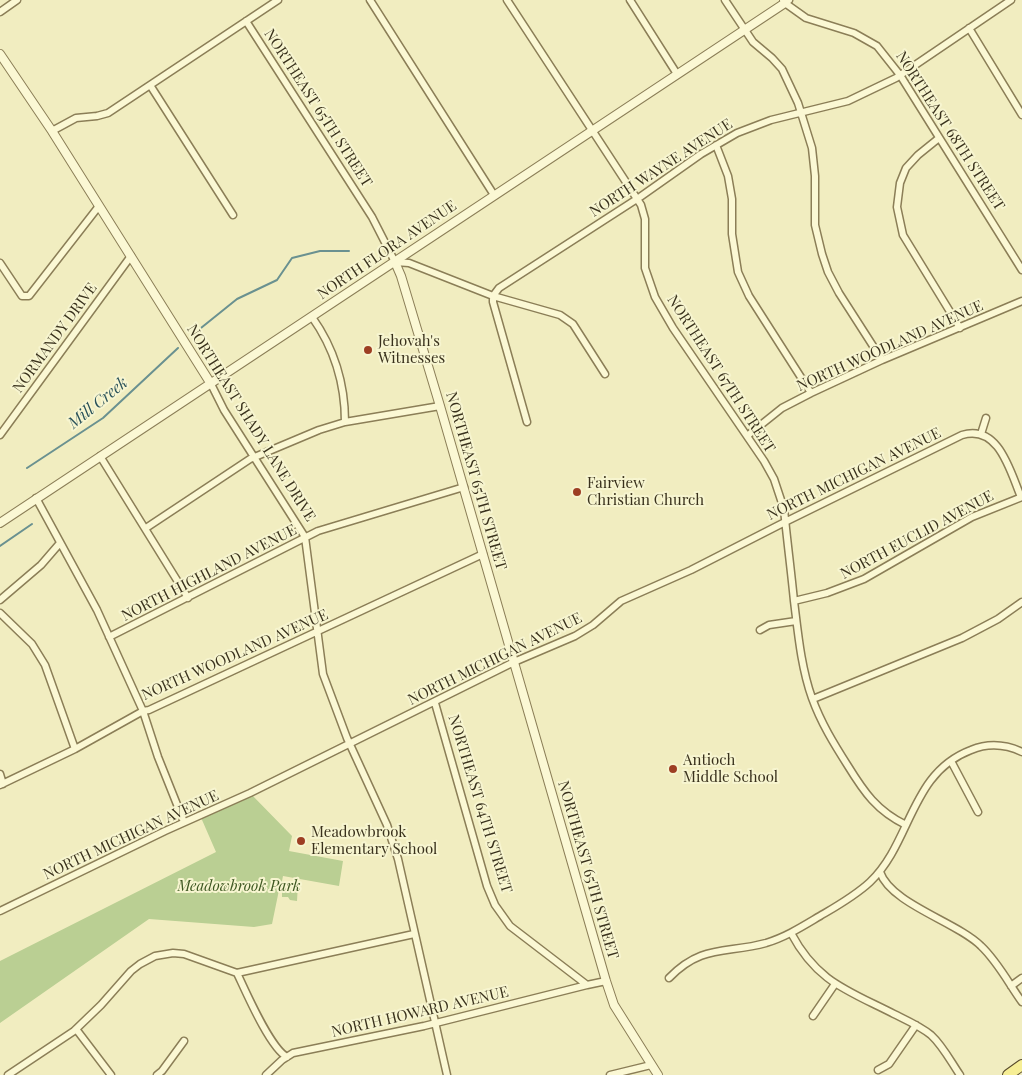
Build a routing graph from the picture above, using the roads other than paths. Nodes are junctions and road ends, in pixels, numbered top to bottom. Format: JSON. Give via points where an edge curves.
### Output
{"nodes":[{"id":1,"x":17,"y":0,"type":"edge"},
{"id":2,"x":278,"y":0,"type":"edge"},
{"id":3,"x":370,"y":0,"type":"edge"},
{"id":4,"x":507,"y":0,"type":"edge"},
{"id":5,"x":630,"y":0,"type":"edge"},
{"id":6,"x":726,"y":0,"type":"edge"},
{"id":7,"x":1011,"y":0,"type":"edge"},
{"id":8,"x":786,"y":1,"type":"edge"},
{"id":9,"x":0,"y":12,"type":"edge"},
{"id":10,"x":246,"y":21,"type":"junction"},
{"id":11,"x":970,"y":28,"type":"junction"},
{"id":12,"x":744,"y":29,"type":"junction"},
{"id":13,"x":0,"y":54,"type":"edge"},
{"id":14,"x":676,"y":74,"type":"junction"},
{"id":15,"x":900,"y":75,"type":"junction"},
{"id":16,"x":150,"y":85,"type":"junction"},
{"id":17,"x":801,"y":112,"type":"junction"},
{"id":18,"x":1022,"y":115,"type":"edge"},
{"id":19,"x":52,"y":131,"type":"junction"},
{"id":20,"x":591,"y":131,"type":"junction"},
{"id":21,"x":939,"y":138,"type":"junction"},
{"id":22,"x":716,"y":145,"type":"junction"},
{"id":23,"x":494,"y":196,"type":"junction"},
{"id":24,"x":636,"y":199,"type":"junction"},
{"id":25,"x":99,"y":206,"type":"junction"},
{"id":26,"x":233,"y":215,"type":"dead end"},
{"id":27,"x":131,"y":256,"type":"junction"},
{"id":28,"x":394,"y":262,"type":"junction"},
{"id":29,"x":0,"y":263,"type":"edge"},
{"id":30,"x":1022,"y":270,"type":"edge"},
{"id":31,"x":494,"y":296,"type":"junction"},
{"id":32,"x":1022,"y":301,"type":"edge"},
{"id":33,"x":312,"y":316,"type":"junction"},
{"id":34,"x":960,"y":328,"type":"junction"},
{"id":35,"x":882,"y":360,"type":"junction"},
{"id":36,"x":605,"y":374,"type":"dead end"},
{"id":37,"x":211,"y":384,"type":"junction"},
{"id":38,"x":811,"y":393,"type":"junction"},
{"id":39,"x":440,"y":406,"type":"junction"},
{"id":40,"x":986,"y":418,"type":"dead end"},
{"id":41,"x":345,"y":422,"type":"junction"},
{"id":42,"x":527,"y":422,"type":"dead end"},
{"id":43,"x":981,"y":434,"type":"junction"},
{"id":44,"x":0,"y":435,"type":"edge"},
{"id":45,"x":747,"y":436,"type":"junction"},
{"id":46,"x":100,"y":456,"type":"junction"},
{"id":47,"x":254,"y":457,"type":"junction"},
{"id":48,"x":464,"y":487,"type":"junction"},
{"id":49,"x":1021,"y":497,"type":"edge"},
{"id":50,"x":36,"y":498,"type":"junction"},
{"id":51,"x":0,"y":522,"type":"edge"},
{"id":52,"x":785,"y":522,"type":"junction"},
{"id":53,"x":146,"y":528,"type":"junction"},
{"id":54,"x":305,"y":537,"type":"junction"},
{"id":55,"x":60,"y":543,"type":"junction"},
{"id":56,"x":483,"y":554,"type":"junction"},
{"id":57,"x":188,"y":598,"type":"junction"},
{"id":58,"x":0,"y":600,"type":"edge"},
{"id":59,"x":794,"y":601,"type":"junction"},
{"id":60,"x":1022,"y":602,"type":"edge"},
{"id":61,"x":0,"y":613,"type":"edge"},
{"id":62,"x":796,"y":621,"type":"junction"},
{"id":63,"x":760,"y":630,"type":"dead end"},
{"id":64,"x":317,"y":632,"type":"junction"},
{"id":65,"x":109,"y":637,"type":"junction"},
{"id":66,"x":514,"y":662,"type":"junction"},
{"id":67,"x":813,"y":699,"type":"junction"},
{"id":68,"x":435,"y":703,"type":"junction"},
{"id":69,"x":143,"y":711,"type":"junction"},
{"id":70,"x":349,"y":743,"type":"junction"},
{"id":71,"x":75,"y":749,"type":"junction"},
{"id":72,"x":1022,"y":752,"type":"edge"},
{"id":73,"x":951,"y":761,"type":"junction"},
{"id":74,"x":0,"y":774,"type":"edge"},
{"id":75,"x":2,"y":785,"type":"edge"},
{"id":76,"x":978,"y":812,"type":"dead end"},
{"id":77,"x":184,"y":822,"type":"junction"},
{"id":78,"x":906,"y":825,"type":"junction"},
{"id":79,"x":880,"y":872,"type":"junction"},
{"id":80,"x":0,"y":911,"type":"edge"},
{"id":81,"x":791,"y":932,"type":"junction"},
{"id":82,"x":414,"y":934,"type":"junction"},
{"id":83,"x":236,"y":972,"type":"junction"},
{"id":84,"x":669,"y":978,"type":"dead end"},
{"id":85,"x":1022,"y":978,"type":"edge"},
{"id":86,"x":606,"y":981,"type":"junction"},
{"id":87,"x":835,"y":984,"type":"junction"},
{"id":88,"x":587,"y":985,"type":"junction"},
{"id":89,"x":1010,"y":986,"type":"junction"},
{"id":90,"x":1022,"y":1002,"type":"edge"},
{"id":91,"x":813,"y":1016,"type":"dead end"},
{"id":92,"x":434,"y":1023,"type":"junction"},
{"id":93,"x":916,"y":1025,"type":"junction"},
{"id":94,"x":76,"y":1029,"type":"junction"},
{"id":95,"x":184,"y":1041,"type":"dead end"},
{"id":96,"x":287,"y":1057,"type":"junction"},
{"id":97,"x":651,"y":1065,"type":"junction"},
{"id":98,"x":1022,"y":1065,"type":"edge"},
{"id":99,"x":878,"y":1070,"type":"dead end"},
{"id":100,"x":8,"y":1075,"type":"edge"},
{"id":101,"x":111,"y":1075,"type":"edge"},
{"id":102,"x":157,"y":1075,"type":"edge"},
{"id":103,"x":266,"y":1075,"type":"edge"},
{"id":104,"x":446,"y":1075,"type":"edge"},
{"id":105,"x":610,"y":1075,"type":"edge"},
{"id":106,"x":658,"y":1075,"type":"edge"},
{"id":107,"x":960,"y":1075,"type":"edge"},
{"id":108,"x":1008,"y":1075,"type":"edge"}],
"edges":[{"from":1,"to":9,"type":"street"},
{"from":2,"to":10,"type":"street"},
{"from":3,"to":23,"type":"street"},
{"from":4,"to":20,"type":"street","name":"NORTHEAST 67TH STREET"},
{"from":5,"to":14,"type":"street"},
{"from":6,"to":12,"type":"street"},
{"from":7,"to":11,"type":"street","name":"NORTH WAYNE AVENUE"},
{"from":8,"to":12,"type":"street","name":"NORTH FLORA AVENUE"},
{"from":8,"to":15,"type":"street","name":"NORTHEAST 68TH STREET","via":[[806,18],[854,33],[877,46]]},
{"from":10,"to":16,"type":"street"},
{"from":10,"to":28,"type":"street","name":"NORTHEAST 65TH STREET","via":[[372,217]]},
{"from":11,"to":15,"type":"street","name":"NORTH WAYNE AVENUE"},
{"from":11,"to":18,"type":"street"},
{"from":12,"to":14,"type":"street","name":"NORTH FLORA AVENUE"},
{"from":12,"to":17,"type":"street","via":[[782,69]]},
{"from":13,"to":19,"type":"street","name":"NORTHEAST SHADY LANE DRIVE"},
{"from":14,"to":20,"type":"street","name":"NORTH FLORA AVENUE"},
{"from":15,"to":17,"type":"street","name":"NORTH WAYNE AVENUE","via":[[848,101]]},
{"from":15,"to":21,"type":"street","name":"NORTHEAST 68TH STREET"},
{"from":16,"to":19,"type":"street","via":[[108,113],[76,118]]},
{"from":16,"to":26,"type":"street"},
{"from":17,"to":22,"type":"street","name":"NORTH WAYNE AVENUE","via":[[747,128]]},
{"from":17,"to":35,"type":"street","via":[[812,148],[815,225],[822,254],[839,293]]},
{"from":19,"to":25,"type":"street","name":"NORTHEAST SHADY LANE DRIVE"},
{"from":20,"to":23,"type":"street","name":"NORTH FLORA AVENUE"},
{"from":20,"to":24,"type":"street","name":"NORTHEAST 67TH STREET"},
{"from":21,"to":30,"type":"street","name":"NORTHEAST 68TH STREET"},
{"from":21,"to":34,"type":"street","via":[[906,168],[897,207],[903,235]]},
{"from":22,"to":24,"type":"street","name":"NORTH WAYNE AVENUE"},
{"from":22,"to":38,"type":"street","via":[[728,176],[732,200],[732,242],[738,272],[749,296]]},
{"from":23,"to":28,"type":"street","name":"NORTH FLORA AVENUE"},
{"from":24,"to":31,"type":"street","name":"NORTH WAYNE AVENUE","via":[[500,288]]},
{"from":24,"to":45,"type":"street","name":"NORTHEAST 67TH STREET","via":[[645,216],[646,268],[655,297]]},
{"from":25,"to":27,"type":"street","name":"NORTHEAST SHADY LANE DRIVE"},
{"from":25,"to":29,"type":"street","via":[[33,294],[22,296]]},
{"from":27,"to":37,"type":"street","name":"NORTHEAST SHADY LANE DRIVE"},
{"from":27,"to":44,"type":"street","name":"NORMANDY DRIVE"},
{"from":28,"to":31,"type":"street","via":[[409,264]]},
{"from":28,"to":33,"type":"street","name":"NORTH FLORA AVENUE"},
{"from":28,"to":39,"type":"street","name":"NORTHEAST 65TH STREET"},
{"from":31,"to":36,"type":"street","via":[[564,316]]},
{"from":31,"to":42,"type":"street"},
{"from":32,"to":34,"type":"street","name":"NORTH WOODLAND AVENUE"},
{"from":33,"to":37,"type":"street","name":"NORTH FLORA AVENUE"},
{"from":33,"to":41,"type":"street","via":[[337,364],[344,396]]},
{"from":34,"to":35,"type":"street","name":"NORTH WOODLAND AVENUE"},
{"from":35,"to":38,"type":"street","name":"NORTH WOODLAND AVENUE"},
{"from":37,"to":46,"type":"street","name":"NORTH FLORA AVENUE"},
{"from":37,"to":47,"type":"street","name":"NORTHEAST SHADY LANE DRIVE"},
{"from":38,"to":45,"type":"street","name":"NORTH WOODLAND AVENUE","via":[[782,408]]},
{"from":39,"to":41,"type":"street"},
{"from":39,"to":48,"type":"street","name":"NORTHEAST 65TH STREET"},
{"from":40,"to":43,"type":"street"},
{"from":41,"to":47,"type":"street"},
{"from":43,"to":49,"type":"street","via":[[992,439],[1002,453]]},
{"from":43,"to":52,"type":"street","name":"NORTH MICHIGAN AVENUE","via":[[962,435]]},
{"from":45,"to":52,"type":"street","name":"NORTHEAST 67TH STREET","via":[[774,479]]},
{"from":46,"to":50,"type":"street","name":"NORTH FLORA AVENUE"},
{"from":46,"to":53,"type":"street"},
{"from":47,"to":53,"type":"street"},
{"from":47,"to":54,"type":"street","name":"NORTHEAST SHADY LANE DRIVE"},
{"from":48,"to":54,"type":"street","name":"NORTH HIGHLAND AVENUE"},
{"from":48,"to":56,"type":"street","name":"NORTHEAST 65TH STREET"},
{"from":49,"to":59,"type":"street","name":"NORTH EUCLID AVENUE","via":[[972,517],[864,579],[828,593]]},
{"from":50,"to":51,"type":"street","name":"NORTH FLORA AVENUE"},
{"from":50,"to":55,"type":"street"},
{"from":52,"to":59,"type":"street","name":"NORTHEAST 67TH STREET"},
{"from":52,"to":66,"type":"street","name":"NORTH MICHIGAN AVENUE","via":[[685,573],[621,601],[584,631]]},
{"from":53,"to":57,"type":"street"},
{"from":54,"to":57,"type":"street","name":"NORTH HIGHLAND AVENUE"},
{"from":54,"to":64,"type":"street","name":"NORTHEAST SHADY LANE DRIVE"},
{"from":55,"to":58,"type":"street","via":[[41,565]]},
{"from":55,"to":65,"type":"street"},
{"from":56,"to":64,"type":"street","name":"NORTH WOODLAND AVENUE"},
{"from":56,"to":66,"type":"street","name":"NORTHEAST 65TH STREET"},
{"from":57,"to":65,"type":"street","name":"NORTH HIGHLAND AVENUE"},
{"from":59,"to":62,"type":"street","name":"NORTHEAST 67TH STREET"},
{"from":60,"to":67,"type":"street","via":[[962,638]]},
{"from":61,"to":71,"type":"street","via":[[24,634],[46,665]]},
{"from":62,"to":63,"type":"street","via":[[769,625]]},
{"from":62,"to":67,"type":"street","name":"NORTHEAST 67TH STREET","via":[[803,666]]},
{"from":64,"to":69,"type":"street","name":"NORTH WOODLAND AVENUE"},
{"from":64,"to":70,"type":"street","name":"NORTHEAST SHADY LANE DRIVE","via":[[323,674]]},
{"from":65,"to":69,"type":"street"},
{"from":66,"to":68,"type":"street","name":"NORTH MICHIGAN AVENUE"},
{"from":66,"to":86,"type":"street","name":"NORTHEAST 65TH STREET"},
{"from":67,"to":78,"type":"street","name":"NORTHEAST 67TH STREET","via":[[828,735],[855,778],[887,815]]},
{"from":68,"to":70,"type":"street","name":"NORTH MICHIGAN AVENUE"},
{"from":68,"to":88,"type":"street","name":"NORTHEAST 64TH STREET","via":[[495,905],[510,926]]},
{"from":69,"to":71,"type":"street","name":"NORTH WOODLAND AVENUE"},
{"from":69,"to":77,"type":"street"},
{"from":70,"to":77,"type":"street","name":"NORTH MICHIGAN AVENUE"},
{"from":70,"to":82,"type":"street","name":"NORTHEAST SHADY LANE DRIVE","via":[[387,826],[398,859]]},
{"from":71,"to":75,"type":"street","name":"NORTH WOODLAND AVENUE"},
{"from":72,"to":73,"type":"street","via":[[1003,746],[984,746]]},
{"from":73,"to":76,"type":"street"},
{"from":73,"to":78,"type":"street","via":[[923,791]]},
{"from":74,"to":75,"type":"street"},
{"from":77,"to":80,"type":"street","name":"NORTH MICHIGAN AVENUE"},
{"from":78,"to":79,"type":"street"},
{"from":79,"to":81,"type":"street","via":[[853,896]]},
{"from":79,"to":89,"type":"street","via":[[903,898],[960,930],[981,946]]},
{"from":81,"to":84,"type":"street","via":[[766,943],[714,951],[684,964]]},
{"from":81,"to":87,"type":"street","via":[[808,960]]},
{"from":82,"to":83,"type":"street"},
{"from":82,"to":92,"type":"street","name":"NORTHEAST SHADY LANE DRIVE"},
{"from":83,"to":94,"type":"street","via":[[184,954],[155,956],[131,971]]},
{"from":83,"to":96,"type":"street","via":[[270,1036]]},
{"from":85,"to":89,"type":"street"},
{"from":86,"to":88,"type":"street"},
{"from":86,"to":97,"type":"street","via":[[614,1005]]},
{"from":87,"to":91,"type":"street"},
{"from":87,"to":93,"type":"street"},
{"from":88,"to":92,"type":"street","name":"NORTH HOWARD AVENUE"},
{"from":89,"to":90,"type":"street"},
{"from":92,"to":96,"type":"street","name":"NORTH HOWARD AVENUE"},
{"from":92,"to":104,"type":"street","name":"NORTHEAST SHADY LANE DRIVE"},
{"from":93,"to":99,"type":"street","via":[[889,1064]]},
{"from":93,"to":107,"type":"street","via":[[939,1043]]},
{"from":94,"to":100,"type":"street"},
{"from":94,"to":101,"type":"street"},
{"from":95,"to":102,"type":"street"},
{"from":96,"to":103,"type":"street","name":"NORTH HOWARD AVENUE"},
{"from":97,"to":105,"type":"street"},
{"from":97,"to":106,"type":"street"},
{"from":98,"to":108,"type":"main road"}]}
